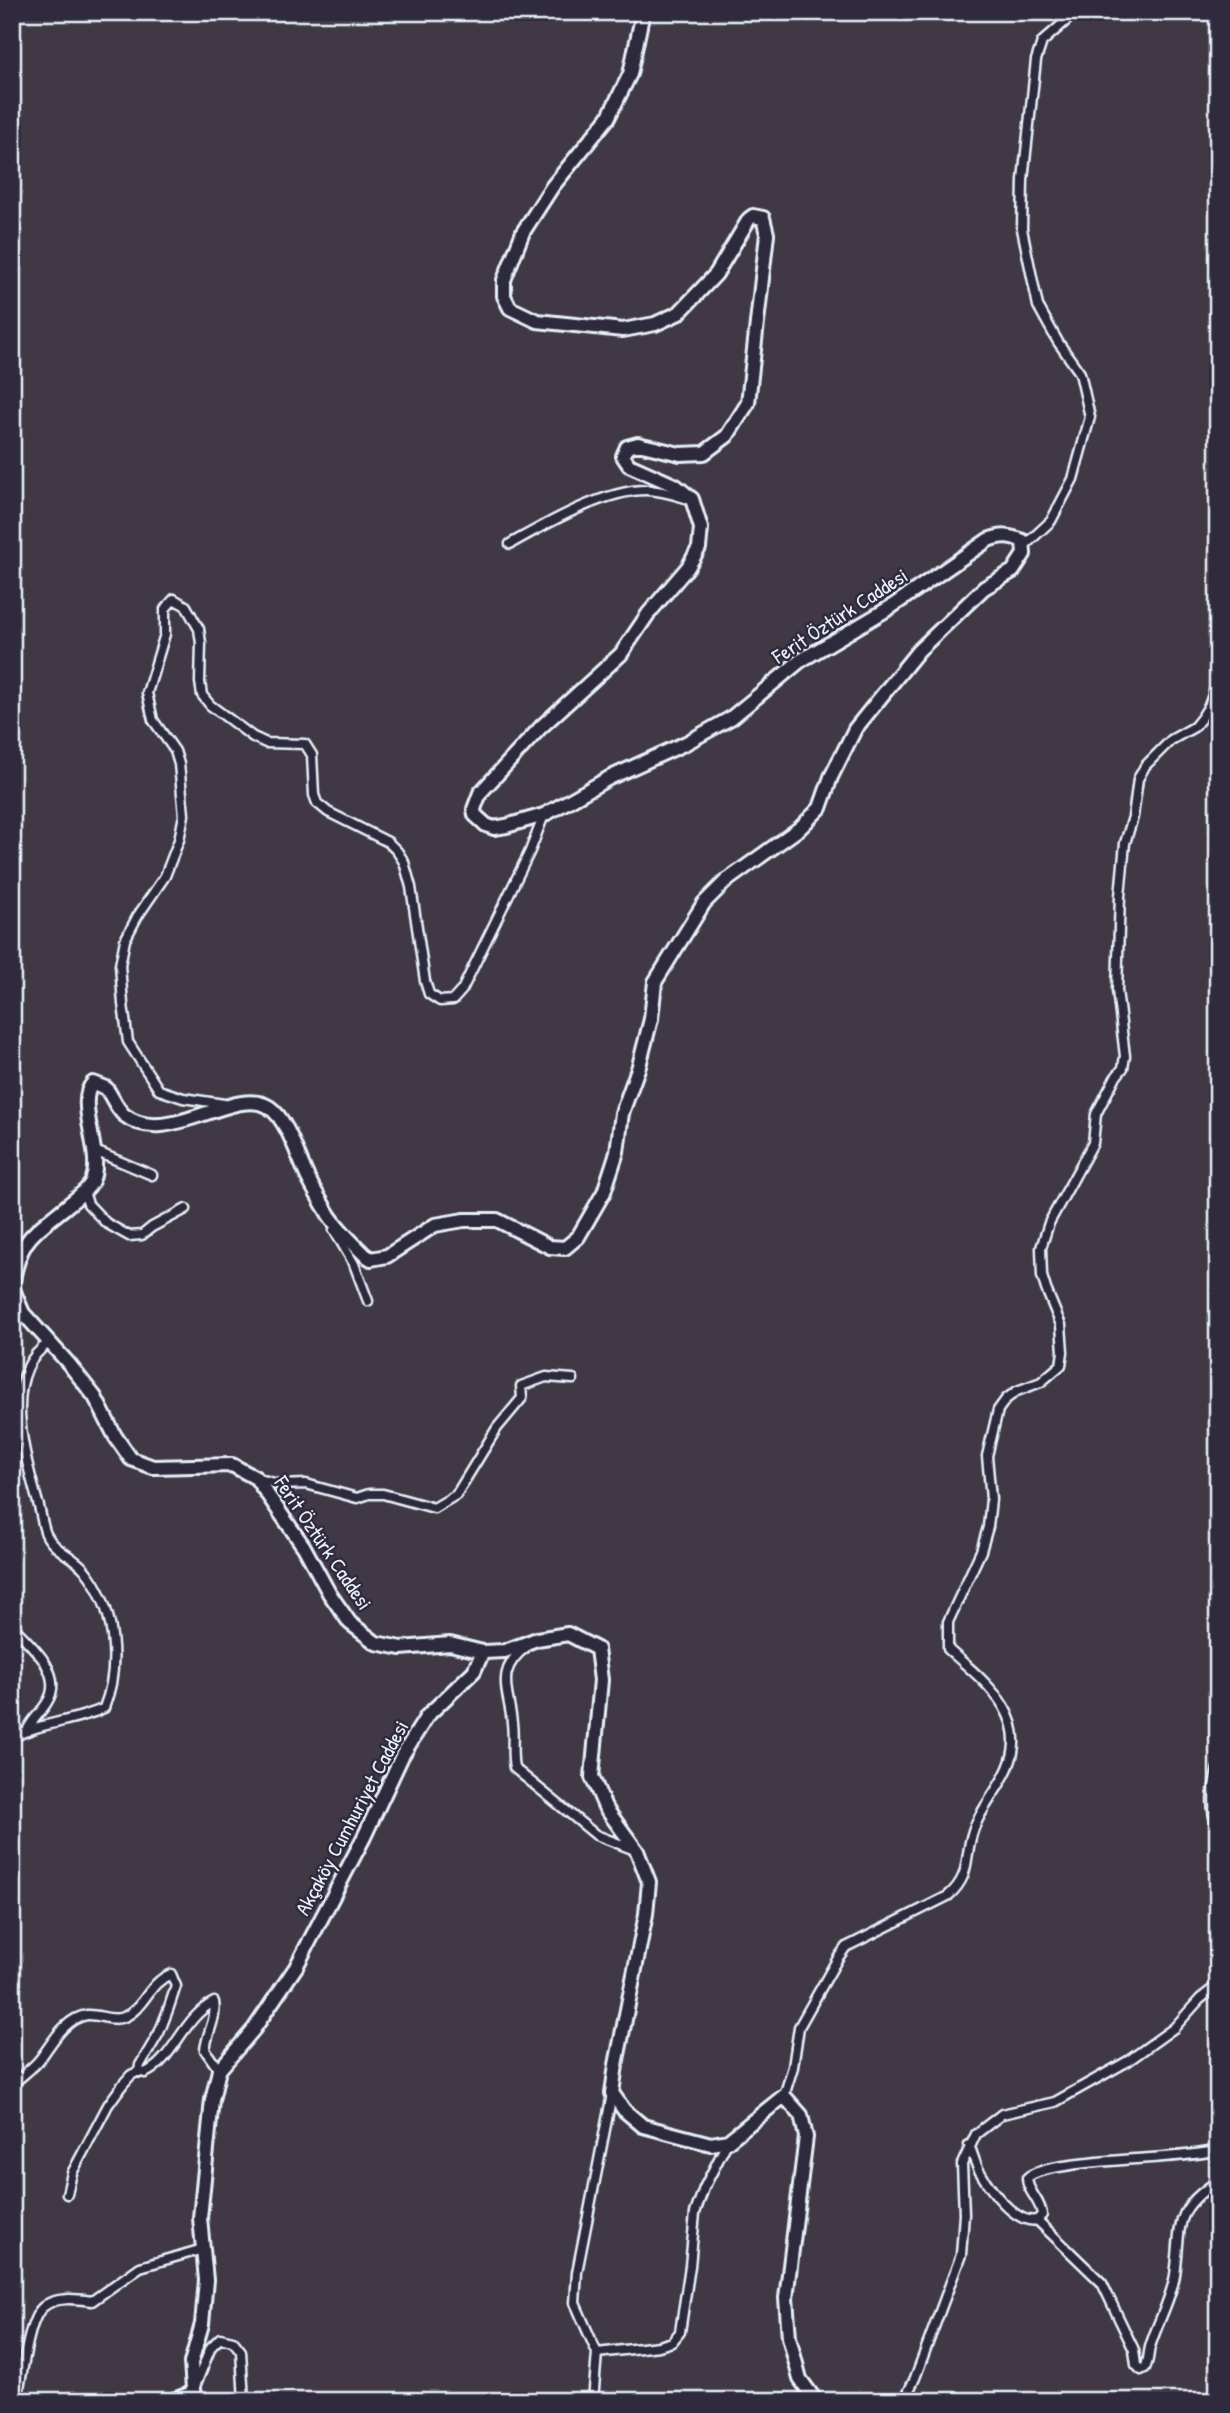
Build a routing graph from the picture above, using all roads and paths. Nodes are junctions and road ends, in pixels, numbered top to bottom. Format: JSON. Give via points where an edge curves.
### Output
{"nodes":[{"id":1,"x":643,"y":12,"type":"edge"},
{"id":2,"x":1072,"y":12,"type":"edge"},
{"id":3,"x":692,"y":499,"type":"junction"},
{"id":4,"x":510,"y":544,"type":"dead end"},
{"id":5,"x":1023,"y":547,"type":"junction"},
{"id":6,"x":1218,"y":680,"type":"edge"},
{"id":7,"x":544,"y":815,"type":"junction"},
{"id":8,"x":234,"y":1104,"type":"junction"},
{"id":9,"x":95,"y":1151,"type":"junction"},
{"id":10,"x":152,"y":1175,"type":"dead end"},
{"id":11,"x":84,"y":1192,"type":"junction"},
{"id":12,"x":186,"y":1209,"type":"dead end"},
{"id":13,"x":330,"y":1217,"type":"junction"},
{"id":14,"x":12,"y":1286,"type":"edge"},
{"id":15,"x":368,"y":1301,"type":"dead end"},
{"id":16,"x":49,"y":1343,"type":"junction"},
{"id":17,"x":573,"y":1379,"type":"dead end"},
{"id":18,"x":256,"y":1478,"type":"junction"},
{"id":19,"x":12,"y":1625,"type":"edge"},
{"id":20,"x":537,"y":1639,"type":"junction"},
{"id":21,"x":483,"y":1652,"type":"junction"},
{"id":22,"x":27,"y":1731,"type":"junction"},
{"id":23,"x":12,"y":1738,"type":"edge"},
{"id":24,"x":1218,"y":1768,"type":"edge"},
{"id":25,"x":1218,"y":1826,"type":"edge"},
{"id":26,"x":637,"y":1852,"type":"junction"},
{"id":27,"x":1218,"y":1985,"type":"edge"},
{"id":28,"x":219,"y":2070,"type":"junction"},
{"id":29,"x":139,"y":2071,"type":"junction"},
{"id":30,"x":12,"y":2085,"type":"edge"},
{"id":31,"x":612,"y":2093,"type":"junction"},
{"id":32,"x":784,"y":2096,"type":"junction"},
{"id":33,"x":728,"y":2141,"type":"junction"},
{"id":34,"x":970,"y":2145,"type":"junction"},
{"id":35,"x":1218,"y":2150,"type":"edge"},
{"id":36,"x":1218,"y":2181,"type":"edge"},
{"id":37,"x":67,"y":2194,"type":"dead end"},
{"id":38,"x":1037,"y":2220,"type":"junction"},
{"id":39,"x":202,"y":2249,"type":"junction"},
{"id":40,"x":597,"y":2353,"type":"junction"},
{"id":41,"x":12,"y":2397,"type":"edge"},
{"id":42,"x":195,"y":2398,"type":"edge"},
{"id":43,"x":171,"y":2401,"type":"edge"},
{"id":44,"x":244,"y":2401,"type":"edge"},
{"id":45,"x":593,"y":2401,"type":"edge"},
{"id":46,"x":816,"y":2401,"type":"edge"},
{"id":47,"x":904,"y":2401,"type":"edge"}],
"edges":[{"from":1,"to":3,"type":"main road","via":[[630,74],[608,118],[552,187],[523,232],[504,280],[504,296],[510,308],[537,321],[623,330],[655,324],[679,313],[716,274],[749,219],[763,218],[767,234],[748,403],[727,436],[704,453],[680,454],[638,444],[624,452],[628,465],[676,486]]},
{"from":2,"to":5,"type":"street","via":[[1042,42],[1036,60],[1022,229],[1038,306],[1080,373],[1090,417],[1073,479],[1051,521]]},
{"from":3,"to":4,"type":"street","via":[[655,491],[630,492],[580,508]]},
{"from":3,"to":7,"type":"main road","name":"Ferit Öztürk Caddesi","via":[[701,528],[699,548],[688,567],[621,654],[501,767],[474,808],[479,821],[494,828]]},
{"from":5,"to":7,"type":"main road","name":"Ferit Öztürk Caddesi","via":[[1023,541],[1013,536],[988,540],[891,607],[800,661],[731,718]]},
{"from":5,"to":13,"type":"main road","via":[[1024,554],[1013,571],[984,588],[952,616],[855,729],[820,808],[704,903],[655,982],[639,1066],[622,1113],[617,1152],[604,1192],[571,1244],[550,1247],[497,1220],[464,1220],[435,1225],[387,1256],[370,1259]]},
{"from":6,"to":32,"type":"street","via":[[1202,718],[1171,740],[1138,779],[1120,896],[1116,990],[1123,1068],[1096,1114],[1093,1143],[1049,1223],[1041,1248],[1045,1289],[1061,1325],[1061,1365],[1041,1382],[1017,1391],[998,1410],[987,1456],[991,1499],[985,1539],[948,1622],[948,1649],[1003,1703],[1012,1729],[1013,1756],[975,1825],[965,1876],[957,1888],[846,1947],[838,1958],[799,2027]]},
{"from":7,"to":8,"type":"street","via":[[462,990],[453,1000],[440,1001],[429,994],[425,981],[411,887],[397,850],[317,803],[312,755],[305,744],[266,743],[210,705],[200,682],[199,629],[186,606],[174,599],[165,609],[165,634],[147,693],[153,720],[179,764],[184,815],[165,876],[125,940],[120,965],[123,1003],[128,1042],[159,1090]]},
{"from":8,"to":9,"type":"main road","via":[[201,1117],[160,1125],[137,1123],[121,1113],[106,1088],[93,1083],[87,1095]]},
{"from":8,"to":13,"type":"main road","via":[[259,1103],[278,1116]]},
{"from":9,"to":10,"type":"street"},
{"from":9,"to":11,"type":"main road","via":[[93,1181]]},
{"from":11,"to":12,"type":"street","via":[[88,1204],[106,1223],[129,1236],[142,1236]]},
{"from":11,"to":14,"type":"main road","name":"Ferit Öztürk Caddesi","via":[[26,1240]]},
{"from":13,"to":15,"type":"street"},
{"from":14,"to":16,"type":"main road","name":"Ferit Öztürk Caddesi","via":[[23,1313]]},
{"from":16,"to":18,"type":"main road","name":"Ferit Öztürk Caddesi","via":[[95,1397],[131,1459],[153,1467],[232,1465]]},
{"from":16,"to":22,"type":"street","via":[[38,1350],[19,1389],[29,1469],[45,1533],[84,1569],[98,1592],[112,1629],[113,1670],[104,1708]]},
{"from":17,"to":18,"type":"street","via":[[546,1377],[521,1386],[522,1398],[504,1418],[456,1495],[434,1508],[383,1494],[357,1498],[306,1484],[281,1485]]},
{"from":18,"to":21,"type":"main road","name":"Ferit Öztürk Caddesi","via":[[304,1547],[328,1593],[350,1623],[376,1643],[401,1648],[450,1644]]},
{"from":19,"to":22,"type":"street","via":[[41,1656],[51,1681],[51,1694]]},
{"from":20,"to":21,"type":"main road","via":[[505,1651]]},
{"from":20,"to":26,"type":"main road","via":[[568,1634],[597,1649],[601,1680],[592,1777],[605,1807]]},
{"from":20,"to":26,"type":"street","via":[[516,1654],[506,1677],[514,1768],[585,1828]]},
{"from":21,"to":28,"type":"main road","name":"Akçaköy Cumhuriyet Caddesi","via":[[474,1671],[427,1716],[402,1756],[296,1967]]},
{"from":22,"to":23,"type":"street"},
{"from":24,"to":25,"type":"street","via":[[1212,1816]]},
{"from":26,"to":31,"type":"main road","via":[[649,1882],[648,1893]]},
{"from":27,"to":34,"type":"street","via":[[1174,2028],[1128,2061],[1048,2105],[1002,2114],[980,2129]]},
{"from":28,"to":29,"type":"street","via":[[205,2050],[216,2013],[214,2002],[193,2017],[156,2068]]},
{"from":28,"to":39,"type":"main road","name":"Akçaköy Cumhuriyet Caddesi","via":[[203,2182]]},
{"from":29,"to":30,"type":"street","via":[[176,1986],[171,1974],[159,1978],[123,2017],[86,2015],[74,2021]]},
{"from":29,"to":37,"type":"street","via":[[122,2084],[108,2105],[72,2173]]},
{"from":31,"to":33,"type":"main road","via":[[643,2126],[711,2144]]},
{"from":31,"to":40,"type":"street","via":[[575,2303]]},
{"from":32,"to":33,"type":"main road"},
{"from":32,"to":46,"type":"main road","via":[[801,2115],[806,2137],[786,2298],[789,2337],[800,2379]]},
{"from":33,"to":40,"type":"street","via":[[695,2213],[680,2332],[672,2342],[659,2346]]},
{"from":34,"to":38,"type":"street","via":[[979,2171],[1004,2203],[1024,2221]]},
{"from":34,"to":47,"type":"street","via":[[962,2164],[961,2255]]},
{"from":35,"to":38,"type":"street","via":[[1064,2165],[1031,2173],[1027,2184],[1042,2215]]},
{"from":36,"to":38,"type":"street","via":[[1186,2209],[1181,2220],[1172,2288],[1149,2349],[1149,2362],[1141,2370],[1102,2283]]},
{"from":39,"to":41,"type":"street","via":[[140,2267],[92,2301],[44,2305],[34,2321],[18,2393]]},
{"from":39,"to":42,"type":"main road","name":"Akçaköy Cumhuriyet Caddesi","via":[[206,2280],[202,2324],[191,2363]]},
{"from":40,"to":45,"type":"street"},
{"from":42,"to":43,"type":"main road"},
{"from":42,"to":44,"type":"street","via":[[211,2347],[220,2338],[233,2340],[241,2351]]}]}
